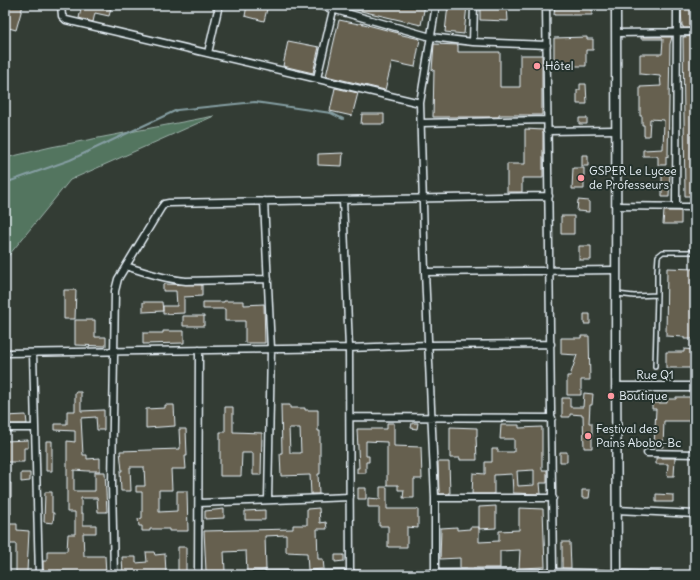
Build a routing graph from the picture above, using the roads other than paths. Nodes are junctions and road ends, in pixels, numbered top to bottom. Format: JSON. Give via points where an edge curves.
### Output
{"nodes":[{"id":1,"x":61,"y":5,"type":"edge"},
{"id":2,"x":219,"y":5,"type":"edge"},
{"id":3,"x":318,"y":5,"type":"edge"},
{"id":4,"x":436,"y":5,"type":"edge"},
{"id":5,"x":474,"y":5,"type":"edge"},
{"id":6,"x":546,"y":5,"type":"edge"},
{"id":7,"x":616,"y":5,"type":"edge"},
{"id":8,"x":676,"y":5,"type":"edge"},
{"id":9,"x":334,"y":7,"type":"edge"},
{"id":10,"x":677,"y":32,"type":"junction"},
{"id":11,"x":695,"y":32,"type":"edge"},
{"id":12,"x":616,"y":33,"type":"junction"},
{"id":13,"x":431,"y":37,"type":"junction"},
{"id":14,"x":473,"y":42,"type":"junction"},
{"id":15,"x":547,"y":45,"type":"junction"},
{"id":16,"x":208,"y":53,"type":"junction"},
{"id":17,"x":317,"y":78,"type":"junction"},
{"id":18,"x":420,"y":103,"type":"junction"},
{"id":19,"x":547,"y":120,"type":"junction"},
{"id":20,"x":421,"y":123,"type":"junction"},
{"id":21,"x":616,"y":130,"type":"junction"},
{"id":22,"x":547,"y":131,"type":"junction"},
{"id":23,"x":549,"y":196,"type":"junction"},
{"id":24,"x":422,"y":198,"type":"junction"},
{"id":25,"x":343,"y":200,"type":"junction"},
{"id":26,"x":264,"y":201,"type":"junction"},
{"id":27,"x":616,"y":206,"type":"junction"},
{"id":28,"x":676,"y":206,"type":"junction"},
{"id":29,"x":695,"y":207,"type":"edge"},
{"id":30,"x":695,"y":252,"type":"edge"},
{"id":31,"x":126,"y":266,"type":"junction"},
{"id":32,"x":616,"y":270,"type":"junction"},
{"id":33,"x":550,"y":271,"type":"junction"},
{"id":34,"x":425,"y":272,"type":"junction"},
{"id":35,"x":268,"y":279,"type":"junction"},
{"id":36,"x":617,"y":294,"type":"junction"},
{"id":37,"x":657,"y":294,"type":"junction"},
{"id":38,"x":551,"y":344,"type":"junction"},
{"id":39,"x":428,"y":345,"type":"junction"},
{"id":40,"x":350,"y":348,"type":"junction"},
{"id":41,"x":271,"y":349,"type":"junction"},
{"id":42,"x":199,"y":350,"type":"junction"},
{"id":43,"x":113,"y":351,"type":"junction"},
{"id":44,"x":5,"y":353,"type":"edge"},
{"id":45,"x":33,"y":353,"type":"junction"},
{"id":46,"x":655,"y":366,"type":"dead end"},
{"id":47,"x":616,"y":387,"type":"junction"},
{"id":48,"x":695,"y":387,"type":"edge"},
{"id":49,"x":350,"y":417,"type":"junction"},
{"id":50,"x":432,"y":417,"type":"junction"},
{"id":51,"x":552,"y":418,"type":"junction"},
{"id":52,"x":5,"y":428,"type":"edge"},
{"id":53,"x":35,"y":428,"type":"junction"},
{"id":54,"x":647,"y":452,"type":"dead end"},
{"id":55,"x":695,"y":454,"type":"edge"},
{"id":56,"x":350,"y":497,"type":"junction"},
{"id":57,"x":435,"y":498,"type":"junction"},
{"id":58,"x":553,"y":498,"type":"junction"},
{"id":59,"x":268,"y":500,"type":"junction"},
{"id":60,"x":199,"y":503,"type":"junction"},
{"id":61,"x":617,"y":510,"type":"junction"},
{"id":62,"x":695,"y":514,"type":"edge"},
{"id":63,"x":553,"y":572,"type":"junction"},
{"id":64,"x":435,"y":573,"type":"junction"},
{"id":65,"x":346,"y":574,"type":"edge"},
{"id":66,"x":396,"y":574,"type":"edge"},
{"id":67,"x":461,"y":574,"type":"edge"},
{"id":68,"x":515,"y":574,"type":"edge"},
{"id":69,"x":617,"y":574,"type":"edge"},
{"id":70,"x":39,"y":575,"type":"edge"},
{"id":71,"x":114,"y":575,"type":"edge"},
{"id":72,"x":198,"y":575,"type":"edge"},
{"id":73,"x":250,"y":575,"type":"edge"},
{"id":74,"x":659,"y":575,"type":"edge"}],
"edges":[{"from":1,"to":16,"type":"street","via":[[62,16],[66,20]]},
{"from":2,"to":16,"type":"street"},
{"from":3,"to":9,"type":"street"},
{"from":4,"to":13,"type":"street"},
{"from":5,"to":14,"type":"street"},
{"from":6,"to":15,"type":"street"},
{"from":7,"to":12,"type":"street"},
{"from":8,"to":10,"type":"street"},
{"from":9,"to":13,"type":"street"},
{"from":9,"to":17,"type":"street"},
{"from":10,"to":11,"type":"street"},
{"from":10,"to":12,"type":"street"},
{"from":10,"to":28,"type":"street"},
{"from":12,"to":21,"type":"street"},
{"from":13,"to":14,"type":"street"},
{"from":13,"to":18,"type":"street"},
{"from":14,"to":15,"type":"street"},
{"from":15,"to":19,"type":"street"},
{"from":16,"to":17,"type":"street"},
{"from":17,"to":18,"type":"street"},
{"from":18,"to":20,"type":"street"},
{"from":19,"to":20,"type":"street"},
{"from":19,"to":22,"type":"street"},
{"from":20,"to":24,"type":"street"},
{"from":21,"to":22,"type":"street"},
{"from":21,"to":27,"type":"street"},
{"from":22,"to":23,"type":"street"},
{"from":23,"to":24,"type":"street"},
{"from":23,"to":33,"type":"street"},
{"from":24,"to":25,"type":"street"},
{"from":24,"to":34,"type":"street"},
{"from":25,"to":26,"type":"street"},
{"from":25,"to":40,"type":"street"},
{"from":26,"to":31,"type":"street","via":[[164,204]]},
{"from":26,"to":35,"type":"street"},
{"from":27,"to":28,"type":"street"},
{"from":27,"to":32,"type":"street"},
{"from":28,"to":29,"type":"street"},
{"from":30,"to":37,"type":"lane","via":[[663,252],[658,256]]},
{"from":31,"to":35,"type":"street","via":[[172,280]]},
{"from":31,"to":43,"type":"street","via":[[116,284]]},
{"from":32,"to":33,"type":"street"},
{"from":32,"to":36,"type":"street"},
{"from":33,"to":34,"type":"street"},
{"from":33,"to":38,"type":"street"},
{"from":34,"to":39,"type":"street"},
{"from":35,"to":41,"type":"street"},
{"from":36,"to":37,"type":"lane"},
{"from":36,"to":47,"type":"street"},
{"from":37,"to":46,"type":"lane"},
{"from":38,"to":39,"type":"street"},
{"from":38,"to":51,"type":"street"},
{"from":39,"to":40,"type":"street"},
{"from":39,"to":50,"type":"street"},
{"from":40,"to":41,"type":"street"},
{"from":40,"to":49,"type":"street"},
{"from":41,"to":42,"type":"street"},
{"from":41,"to":59,"type":"street"},
{"from":42,"to":43,"type":"street"},
{"from":42,"to":60,"type":"street"},
{"from":43,"to":45,"type":"street"},
{"from":43,"to":71,"type":"street"},
{"from":44,"to":45,"type":"street"},
{"from":45,"to":53,"type":"street"},
{"from":47,"to":48,"type":"street","name":"Rue Q1"},
{"from":47,"to":61,"type":"street"},
{"from":49,"to":50,"type":"street"},
{"from":49,"to":56,"type":"street"},
{"from":50,"to":51,"type":"street"},
{"from":50,"to":57,"type":"street"},
{"from":51,"to":58,"type":"street"},
{"from":52,"to":53,"type":"street"},
{"from":53,"to":70,"type":"street"},
{"from":54,"to":55,"type":"street"},
{"from":56,"to":59,"type":"street"},
{"from":56,"to":65,"type":"street"},
{"from":57,"to":58,"type":"street"},
{"from":57,"to":64,"type":"street"},
{"from":58,"to":63,"type":"street"},
{"from":59,"to":60,"type":"street"},
{"from":60,"to":72,"type":"street"},
{"from":61,"to":62,"type":"street"},
{"from":61,"to":69,"type":"street"},
{"from":63,"to":68,"type":"street"},
{"from":63,"to":69,"type":"street"},
{"from":64,"to":66,"type":"street"},
{"from":64,"to":67,"type":"street"},
{"from":65,"to":66,"type":"street"},
{"from":65,"to":73,"type":"street"},
{"from":67,"to":68,"type":"street"},
{"from":69,"to":74,"type":"street"}]}
